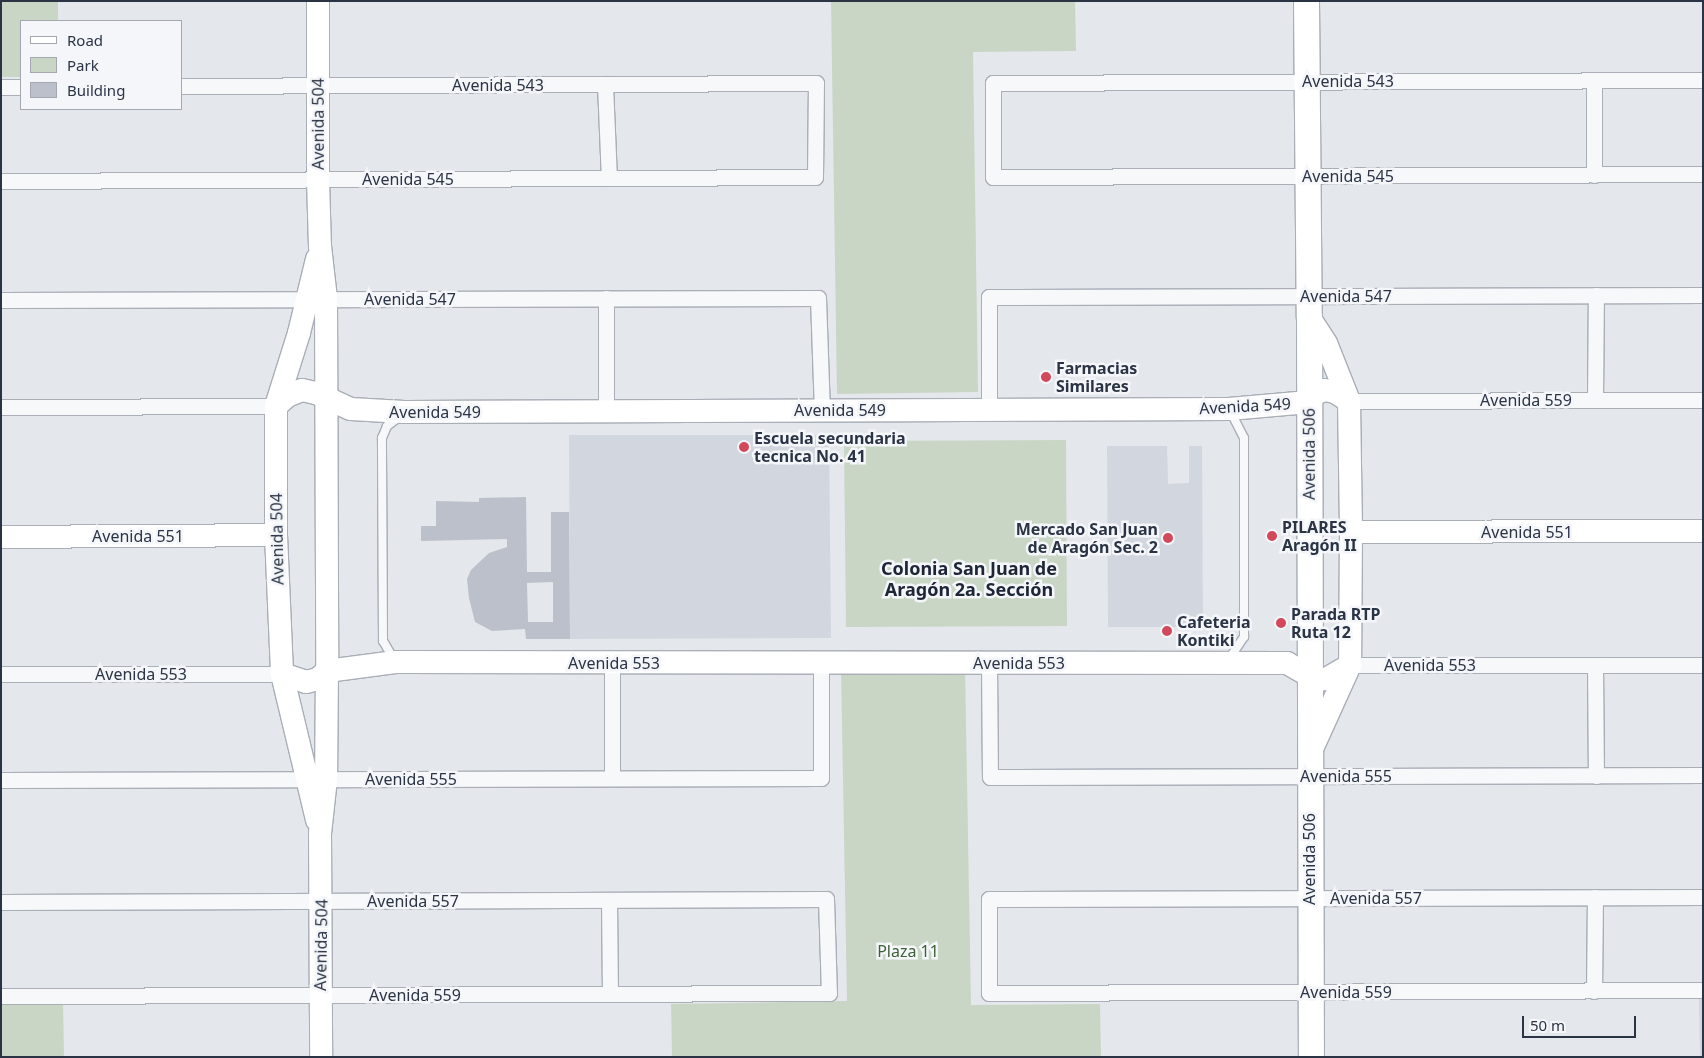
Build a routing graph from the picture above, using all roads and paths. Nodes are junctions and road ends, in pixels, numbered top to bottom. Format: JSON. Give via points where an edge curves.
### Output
{"nodes":[{"id":1,"x":318,"y":1,"type":"edge"},
{"id":2,"x":1306,"y":1,"type":"edge"},
{"id":3,"x":1594,"y":80,"type":"junction"},
{"id":4,"x":1703,"y":80,"type":"edge"},
{"id":5,"x":1306,"y":82,"type":"junction"},
{"id":6,"x":605,"y":84,"type":"junction"},
{"id":7,"x":182,"y":86,"type":"edge"},
{"id":8,"x":318,"y":86,"type":"junction"},
{"id":9,"x":1,"y":87,"type":"edge"},
{"id":10,"x":20,"y":87,"type":"edge"},
{"id":11,"x":1594,"y":174,"type":"junction"},
{"id":12,"x":1703,"y":174,"type":"edge"},
{"id":13,"x":1308,"y":176,"type":"junction"},
{"id":14,"x":993,"y":177,"type":"joint"},
{"id":15,"x":609,"y":178,"type":"junction"},
{"id":16,"x":816,"y":178,"type":"joint"},
{"id":17,"x":318,"y":180,"type":"junction"},
{"id":18,"x":1,"y":181,"type":"edge"},
{"id":19,"x":1596,"y":295,"type":"junction"},
{"id":20,"x":1703,"y":295,"type":"edge"},
{"id":21,"x":606,"y":298,"type":"junction"},
{"id":22,"x":316,"y":299,"type":"junction"},
{"id":23,"x":1,"y":300,"type":"edge"},
{"id":24,"x":1309,"y":306,"type":"junction"},
{"id":25,"x":325,"y":397,"type":"junction"},
{"id":26,"x":1349,"y":400,"type":"junction"},
{"id":27,"x":1596,"y":400,"type":"junction"},
{"id":28,"x":1703,"y":400,"type":"edge"},
{"id":29,"x":1309,"y":402,"type":"junction"},
{"id":30,"x":276,"y":406,"type":"junction"},
{"id":31,"x":1,"y":407,"type":"edge"},
{"id":32,"x":989,"y":409,"type":"junction"},
{"id":33,"x":1229,"y":409,"type":"junction"},
{"id":34,"x":822,"y":410,"type":"junction"},
{"id":35,"x":404,"y":412,"type":"junction"},
{"id":36,"x":606,"y":412,"type":"junction"},
{"id":37,"x":1703,"y":531,"type":"edge"},
{"id":38,"x":1351,"y":532,"type":"junction"},
{"id":39,"x":276,"y":535,"type":"junction"},
{"id":40,"x":1,"y":537,"type":"edge"},
{"id":41,"x":395,"y":662,"type":"junction"},
{"id":42,"x":612,"y":663,"type":"junction"},
{"id":43,"x":821,"y":663,"type":"junction"},
{"id":44,"x":989,"y":663,"type":"junction"},
{"id":45,"x":1227,"y":663,"type":"junction"},
{"id":46,"x":1350,"y":665,"type":"junction"},
{"id":47,"x":1595,"y":665,"type":"junction"},
{"id":48,"x":1703,"y":665,"type":"edge"},
{"id":49,"x":327,"y":671,"type":"junction"},
{"id":50,"x":1,"y":674,"type":"edge"},
{"id":51,"x":282,"y":674,"type":"junction"},
{"id":52,"x":1310,"y":678,"type":"junction"},
{"id":53,"x":1309,"y":766,"type":"junction"},
{"id":54,"x":1703,"y":775,"type":"edge"},
{"id":55,"x":1596,"y":776,"type":"junction"},
{"id":56,"x":612,"y":778,"type":"junction"},
{"id":57,"x":316,"y":779,"type":"junction"},
{"id":58,"x":1,"y":780,"type":"edge"},
{"id":59,"x":1595,"y":897,"type":"junction"},
{"id":60,"x":1703,"y":897,"type":"edge"},
{"id":61,"x":1310,"y":898,"type":"junction"},
{"id":62,"x":609,"y":900,"type":"junction"},
{"id":63,"x":322,"y":901,"type":"junction"},
{"id":64,"x":1,"y":902,"type":"edge"},
{"id":65,"x":1703,"y":990,"type":"edge"},
{"id":66,"x":1594,"y":991,"type":"junction"},
{"id":67,"x":1310,"y":992,"type":"junction"},
{"id":68,"x":829,"y":993,"type":"joint"},
{"id":69,"x":989,"y":993,"type":"joint"},
{"id":70,"x":610,"y":994,"type":"junction"},
{"id":71,"x":320,"y":995,"type":"junction"},
{"id":72,"x":1,"y":996,"type":"edge"},
{"id":73,"x":321,"y":1057,"type":"edge"},
{"id":74,"x":1311,"y":1057,"type":"edge"}],
"edges":[{"from":1,"to":8,"type":"street","name":"Avenida 504"},
{"from":2,"to":5,"type":"main road","name":"Avenida 506"},
{"from":3,"to":4,"type":"street","name":"Avenida 543"},
{"from":3,"to":5,"type":"street","name":"Avenida 543"},
{"from":3,"to":11,"type":"street"},
{"from":5,"to":13,"type":"main road","name":"Avenida 506"},
{"from":5,"to":14,"type":"street","name":"Avenida 543","via":[[993,83]]},
{"from":6,"to":8,"type":"street","name":"Avenida 543"},
{"from":6,"to":15,"type":"street"},
{"from":6,"to":16,"type":"street","name":"Avenida 543","via":[[816,83]]},
{"from":7,"to":8,"type":"street","name":"Avenida 543"},
{"from":8,"to":17,"type":"street","name":"Avenida 504"},
{"from":9,"to":10,"type":"street"},
{"from":11,"to":12,"type":"street","name":"Avenida 545"},
{"from":11,"to":13,"type":"street","name":"Avenida 545"},
{"from":13,"to":14,"type":"street","name":"Avenida 545"},
{"from":13,"to":24,"type":"main road","name":"Avenida 506"},
{"from":15,"to":16,"type":"street","name":"Avenida 545"},
{"from":15,"to":17,"type":"street","name":"Avenida 545"},
{"from":17,"to":18,"type":"street","name":"Avenida 545"},
{"from":17,"to":22,"type":"street","name":"Avenida 504","via":[[320,246]]},
{"from":19,"to":20,"type":"street","name":"Avenida 547"},
{"from":19,"to":24,"type":"street","name":"Avenida 547"},
{"from":19,"to":27,"type":"street"},
{"from":21,"to":22,"type":"street","name":"Avenida 547"},
{"from":21,"to":34,"type":"street","name":"Avenida 547","via":[[818,298]]},
{"from":21,"to":36,"type":"street"},
{"from":22,"to":23,"type":"street","name":"Avenida 547"},
{"from":22,"to":25,"type":"street","name":"Avenida 504"},
{"from":22,"to":30,"type":"street","name":"Avenida 504","via":[[299,333]]},
{"from":24,"to":26,"type":"street"},
{"from":24,"to":29,"type":"main road","name":"Avenida 506"},
{"from":24,"to":32,"type":"street","name":"Avenida 547","via":[[989,297]]},
{"from":25,"to":30,"type":"street","name":"Avenida 549","via":[[302,390],[287,396]]},
{"from":25,"to":35,"type":"street","name":"Avenida 549","via":[[351,409]]},
{"from":25,"to":49,"type":"street","name":"Avenida 504"},
{"from":26,"to":27,"type":"street","name":"Avenida 559"},
{"from":26,"to":29,"type":"street","name":"Avenida 549","via":[[1324,390]]},
{"from":26,"to":38,"type":"street"},
{"from":27,"to":28,"type":"street","name":"Avenida 559"},
{"from":29,"to":33,"type":"street","name":"Avenida 549"},
{"from":29,"to":52,"type":"main road","name":"Avenida 506"},
{"from":30,"to":31,"type":"street"},
{"from":30,"to":39,"type":"street","name":"Avenida 504"},
{"from":32,"to":33,"type":"street","name":"Avenida 549"},
{"from":32,"to":34,"type":"street","name":"Avenida 549"},
{"from":33,"to":45,"type":"lane","via":[[1244,438],[1244,637]]},
{"from":34,"to":36,"type":"street","name":"Avenida 549"},
{"from":35,"to":36,"type":"street","name":"Avenida 549"},
{"from":35,"to":41,"type":"lane","via":[[387,426],[382,438],[383,640]]},
{"from":37,"to":38,"type":"street","name":"Avenida 551"},
{"from":38,"to":46,"type":"street"},
{"from":39,"to":40,"type":"street","name":"Avenida 551"},
{"from":39,"to":51,"type":"street","name":"Avenida 504"},
{"from":41,"to":42,"type":"street","name":"Avenida 553"},
{"from":41,"to":49,"type":"street","name":"Avenida 553"},
{"from":42,"to":43,"type":"street","name":"Avenida 553"},
{"from":42,"to":56,"type":"street"},
{"from":43,"to":44,"type":"street","name":"Avenida 553"},
{"from":43,"to":56,"type":"street","name":"Avenida 555","via":[[821,778]]},
{"from":44,"to":45,"type":"street","name":"Avenida 553"},
{"from":44,"to":53,"type":"street","name":"Avenida 555","via":[[990,777]]},
{"from":45,"to":52,"type":"street","name":"Avenida 553","via":[[1287,663]]},
{"from":46,"to":47,"type":"street","name":"Avenida 553"},
{"from":46,"to":52,"type":"street","name":"Avenida 553","via":[[1326,678]]},
{"from":46,"to":53,"type":"street"},
{"from":47,"to":48,"type":"street","name":"Avenida 553"},
{"from":47,"to":55,"type":"street"},
{"from":49,"to":51,"type":"street","name":"Avenida 553","via":[[318,679],[306,682]]},
{"from":49,"to":57,"type":"street","name":"Avenida 504"},
{"from":50,"to":51,"type":"street","name":"Avenida 553"},
{"from":51,"to":57,"type":"street","name":"Avenida 504"},
{"from":52,"to":53,"type":"main road","name":"Avenida 506"},
{"from":53,"to":55,"type":"street","name":"Avenida 555"},
{"from":53,"to":61,"type":"main road","name":"Avenida 506"},
{"from":54,"to":55,"type":"street","name":"Avenida 555"},
{"from":56,"to":57,"type":"street","name":"Avenida 555"},
{"from":57,"to":58,"type":"street","name":"Avenida 555"},
{"from":57,"to":63,"type":"street","name":"Avenida 504"},
{"from":59,"to":60,"type":"street","name":"Avenida 557"},
{"from":59,"to":61,"type":"street","name":"Avenida 557"},
{"from":59,"to":66,"type":"street"},
{"from":61,"to":67,"type":"main road","name":"Avenida 506"},
{"from":61,"to":69,"type":"street","name":"Avenida 557","via":[[989,899]]},
{"from":62,"to":63,"type":"street","name":"Avenida 557"},
{"from":62,"to":68,"type":"street","name":"Avenida 557","via":[[826,899]]},
{"from":62,"to":70,"type":"street"},
{"from":63,"to":64,"type":"street","name":"Avenida 557"},
{"from":63,"to":71,"type":"street","name":"Avenida 504"},
{"from":65,"to":66,"type":"street","name":"Avenida 559"},
{"from":66,"to":67,"type":"street","name":"Avenida 559"},
{"from":67,"to":69,"type":"street","name":"Avenida 559"},
{"from":67,"to":74,"type":"main road","name":"Avenida 506"},
{"from":68,"to":70,"type":"street","name":"Avenida 559"},
{"from":70,"to":71,"type":"street","name":"Avenida 559"},
{"from":71,"to":72,"type":"street","name":"Avenida 559"},
{"from":71,"to":73,"type":"street","name":"Avenida 504"}]}
